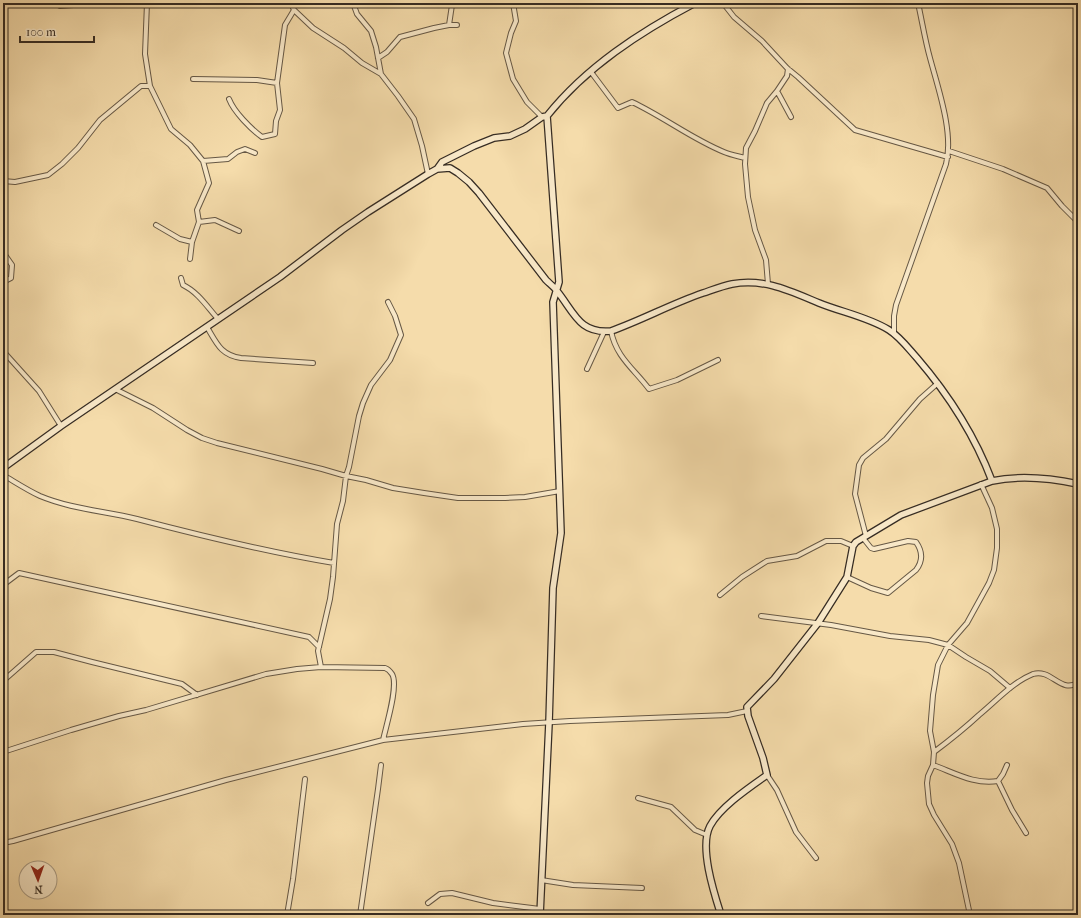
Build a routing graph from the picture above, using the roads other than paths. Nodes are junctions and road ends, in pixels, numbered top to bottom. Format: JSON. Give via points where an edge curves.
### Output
{"nodes":[{"id":1,"x":100,"y":3,"type":"edge"},
{"id":2,"x":147,"y":3,"type":"edge"},
{"id":3,"x":291,"y":3,"type":"edge"},
{"id":4,"x":353,"y":3,"type":"edge"},
{"id":5,"x":451,"y":3,"type":"edge"},
{"id":6,"x":513,"y":3,"type":"edge"},
{"id":7,"x":695,"y":3,"type":"edge"},
{"id":8,"x":723,"y":3,"type":"edge"},
{"id":9,"x":918,"y":3,"type":"edge"},
{"id":10,"x":60,"y":6,"type":"dead end"},
{"id":11,"x":294,"y":10,"type":"junction"},
{"id":12,"x":449,"y":25,"type":"junction"},
{"id":13,"x":458,"y":25,"type":"dead end"},
{"id":14,"x":378,"y":58,"type":"junction"},
{"id":15,"x":788,"y":69,"type":"junction"},
{"id":16,"x":591,"y":72,"type":"junction"},
{"id":17,"x":381,"y":74,"type":"junction"},
{"id":18,"x":193,"y":79,"type":"dead end"},
{"id":19,"x":277,"y":83,"type":"junction"},
{"id":20,"x":150,"y":86,"type":"junction"},
{"id":21,"x":777,"y":91,"type":"junction"},
{"id":22,"x":229,"y":99,"type":"dead end"},
{"id":23,"x":544,"y":116,"type":"junction"},
{"id":24,"x":791,"y":117,"type":"dead end"},
{"id":25,"x":949,"y":151,"type":"junction"},
{"id":26,"x":255,"y":153,"type":"dead end"},
{"id":27,"x":948,"y":157,"type":"junction"},
{"id":28,"x":745,"y":158,"type":"junction"},
{"id":29,"x":203,"y":161,"type":"junction"},
{"id":30,"x":437,"y":169,"type":"junction"},
{"id":31,"x":428,"y":174,"type":"junction"},
{"id":32,"x":3,"y":181,"type":"edge"},
{"id":33,"x":199,"y":222,"type":"junction"},
{"id":34,"x":1078,"y":222,"type":"edge"},
{"id":35,"x":156,"y":226,"type":"dead end"},
{"id":36,"x":239,"y":231,"type":"dead end"},
{"id":37,"x":192,"y":242,"type":"junction"},
{"id":38,"x":3,"y":245,"type":"edge"},
{"id":39,"x":190,"y":259,"type":"dead end"},
{"id":40,"x":558,"y":274,"type":"junction"},
{"id":41,"x":181,"y":278,"type":"dead end"},
{"id":42,"x":546,"y":280,"type":"junction"},
{"id":43,"x":3,"y":282,"type":"edge"},
{"id":44,"x":768,"y":284,"type":"junction"},
{"id":45,"x":557,"y":291,"type":"junction"},
{"id":46,"x":388,"y":302,"type":"dead end"},
{"id":47,"x":218,"y":320,"type":"junction"},
{"id":48,"x":207,"y":327,"type":"junction"},
{"id":49,"x":608,"y":332,"type":"junction"},
{"id":50,"x":894,"y":334,"type":"junction"},
{"id":51,"x":3,"y":351,"type":"edge"},
{"id":52,"x":718,"y":360,"type":"dead end"},
{"id":53,"x":313,"y":363,"type":"dead end"},
{"id":54,"x":587,"y":369,"type":"dead end"},
{"id":55,"x":938,"y":383,"type":"junction"},
{"id":56,"x":115,"y":389,"type":"junction"},
{"id":57,"x":61,"y":426,"type":"junction"},
{"id":58,"x":3,"y":468,"type":"edge"},
{"id":59,"x":3,"y":475,"type":"edge"},
{"id":60,"x":346,"y":476,"type":"junction"},
{"id":61,"x":992,"y":481,"type":"junction"},
{"id":62,"x":981,"y":484,"type":"junction"},
{"id":63,"x":1078,"y":484,"type":"edge"},
{"id":64,"x":560,"y":491,"type":"junction"},
{"id":65,"x":865,"y":537,"type":"junction"},
{"id":66,"x":853,"y":546,"type":"junction"},
{"id":67,"x":334,"y":563,"type":"junction"},
{"id":68,"x":847,"y":577,"type":"junction"},
{"id":69,"x":3,"y":586,"type":"edge"},
{"id":70,"x":720,"y":596,"type":"dead end"},
{"id":71,"x":761,"y":616,"type":"dead end"},
{"id":72,"x":818,"y":623,"type":"junction"},
{"id":73,"x":948,"y":645,"type":"junction"},
{"id":74,"x":319,"y":647,"type":"junction"},
{"id":75,"x":321,"y":667,"type":"junction"},
{"id":76,"x":3,"y":681,"type":"edge"},
{"id":77,"x":1078,"y":682,"type":"edge"},
{"id":78,"x":1010,"y":688,"type":"junction"},
{"id":79,"x":197,"y":695,"type":"junction"},
{"id":80,"x":747,"y":711,"type":"junction"},
{"id":81,"x":548,"y":723,"type":"junction"},
{"id":82,"x":383,"y":740,"type":"junction"},
{"id":83,"x":3,"y":752,"type":"edge"},
{"id":84,"x":934,"y":752,"type":"junction"},
{"id":85,"x":380,"y":765,"type":"dead end"},
{"id":86,"x":933,"y":765,"type":"junction"},
{"id":87,"x":1007,"y":765,"type":"dead end"},
{"id":88,"x":767,"y":775,"type":"junction"},
{"id":89,"x":305,"y":778,"type":"dead end"},
{"id":90,"x":998,"y":781,"type":"junction"},
{"id":91,"x":638,"y":798,"type":"dead end"},
{"id":92,"x":1026,"y":833,"type":"dead end"},
{"id":93,"x":707,"y":835,"type":"junction"},
{"id":94,"x":3,"y":843,"type":"edge"},
{"id":95,"x":816,"y":858,"type":"dead end"},
{"id":96,"x":541,"y":880,"type":"junction"},
{"id":97,"x":642,"y":888,"type":"dead end"},
{"id":98,"x":428,"y":903,"type":"dead end"},
{"id":99,"x":540,"y":912,"type":"edge"},
{"id":100,"x":288,"y":915,"type":"edge"},
{"id":101,"x":360,"y":915,"type":"edge"},
{"id":102,"x":720,"y":915,"type":"edge"},
{"id":103,"x":970,"y":915,"type":"edge"}],
"edges":[{"from":1,"to":10,"type":"street"},
{"from":2,"to":20,"type":"street","via":[[145,54]]},
{"from":3,"to":11,"type":"street"},
{"from":4,"to":14,"type":"street","via":[[357,14],[371,31]]},
{"from":5,"to":12,"type":"street"},
{"from":6,"to":23,"type":"street","via":[[516,21],[506,53],[513,79],[527,102]]},
{"from":7,"to":16,"type":"street","via":[[635,37]]},
{"from":8,"to":15,"type":"street"},
{"from":9,"to":25,"type":"street","via":[[944,114]]},
{"from":11,"to":17,"type":"street","via":[[314,28]]},
{"from":11,"to":19,"type":"street","via":[[285,24]]},
{"from":12,"to":13,"type":"street"},
{"from":12,"to":14,"type":"street","via":[[400,37]]},
{"from":14,"to":17,"type":"street"},
{"from":15,"to":21,"type":"street","via":[[787,76]]},
{"from":15,"to":27,"type":"street","via":[[855,130]]},
{"from":16,"to":23,"type":"street"},
{"from":16,"to":28,"type":"street","via":[[618,108],[632,102],[692,137],[725,153]]},
{"from":17,"to":31,"type":"street","via":[[414,119]]},
{"from":18,"to":19,"type":"street","via":[[257,80]]},
{"from":19,"to":22,"type":"street","via":[[280,110],[275,134],[262,137],[232,107]]},
{"from":20,"to":29,"type":"street","via":[[171,129],[190,145]]},
{"from":20,"to":32,"type":"street","via":[[141,86],[100,120],[78,148],[48,175],[15,182]]},
{"from":21,"to":24,"type":"street"},
{"from":21,"to":28,"type":"street","via":[[767,103],[746,148]]},
{"from":23,"to":30,"type":"street","via":[[510,136],[494,138],[452,157],[442,162]]},
{"from":23,"to":40,"type":"street"},
{"from":25,"to":27,"type":"street"},
{"from":25,"to":34,"type":"street","via":[[1003,169],[1047,188]]},
{"from":26,"to":29,"type":"street","via":[[245,148],[228,159]]},
{"from":27,"to":50,"type":"street","via":[[896,305]]},
{"from":28,"to":44,"type":"street","via":[[748,197],[755,230],[766,260]]},
{"from":29,"to":33,"type":"street","via":[[209,183],[197,210]]},
{"from":30,"to":31,"type":"street"},
{"from":30,"to":42,"type":"street","via":[[450,168],[474,188]]},
{"from":31,"to":47,"type":"street","via":[[363,215]]},
{"from":33,"to":36,"type":"street","via":[[216,220]]},
{"from":33,"to":37,"type":"street"},
{"from":35,"to":37,"type":"street","via":[[180,239]]},
{"from":37,"to":39,"type":"street"},
{"from":38,"to":43,"type":"street","via":[[5,255],[12,265],[11,278]]},
{"from":40,"to":42,"type":"street"},
{"from":40,"to":45,"type":"street"},
{"from":41,"to":47,"type":"street","via":[[183,286],[200,298]]},
{"from":42,"to":45,"type":"street"},
{"from":44,"to":49,"type":"street","via":[[747,282],[716,288]]},
{"from":44,"to":50,"type":"street","via":[[870,321]]},
{"from":45,"to":49,"type":"street","via":[[586,327],[598,332]]},
{"from":45,"to":64,"type":"street","via":[[553,302]]},
{"from":46,"to":60,"type":"street","via":[[401,336],[392,356],[371,385],[363,403]]},
{"from":47,"to":48,"type":"street"},
{"from":48,"to":53,"type":"street","via":[[223,352],[230,356]]},
{"from":48,"to":56,"type":"street"},
{"from":49,"to":52,"type":"street","via":[[627,364],[649,389],[677,380]]},
{"from":49,"to":54,"type":"street"},
{"from":50,"to":55,"type":"street"},
{"from":51,"to":57,"type":"street","via":[[39,391]]},
{"from":55,"to":61,"type":"street","via":[[983,458]]},
{"from":55,"to":65,"type":"street","via":[[859,465],[856,494]]},
{"from":56,"to":57,"type":"street"},
{"from":56,"to":60,"type":"street","via":[[153,408],[202,438]]},
{"from":57,"to":58,"type":"street"},
{"from":59,"to":67,"type":"street","via":[[41,496],[86,510],[117,514],[193,534]]},
{"from":60,"to":64,"type":"street","via":[[393,488],[458,498],[525,497]]},
{"from":60,"to":67,"type":"street","via":[[337,524]]},
{"from":61,"to":62,"type":"street"},
{"from":61,"to":63,"type":"street","via":[[1002,478],[1029,478],[1054,479]]},
{"from":62,"to":65,"type":"street","via":[[901,515]]},
{"from":62,"to":73,"type":"street","via":[[992,508],[997,529],[994,570],[990,583],[967,623]]},
{"from":64,"to":81,"type":"street","via":[[561,533],[552,588]]},
{"from":65,"to":66,"type":"street"},
{"from":65,"to":68,"type":"street","via":[[874,549],[908,541],[916,542],[922,560],[916,570],[888,593]]},
{"from":66,"to":68,"type":"street"},
{"from":66,"to":70,"type":"street","via":[[840,541],[826,541],[797,556],[767,561],[742,577]]},
{"from":67,"to":74,"type":"street","via":[[330,599]]},
{"from":68,"to":72,"type":"street"},
{"from":69,"to":74,"type":"street","via":[[19,573],[309,637]]},
{"from":71,"to":72,"type":"street"},
{"from":72,"to":73,"type":"street"},
{"from":72,"to":80,"type":"street","via":[[774,679],[750,703]]},
{"from":73,"to":78,"type":"street","via":[[990,671]]},
{"from":73,"to":84,"type":"street","via":[[938,665],[933,695],[930,730]]},
{"from":74,"to":75,"type":"street"},
{"from":75,"to":79,"type":"street","via":[[266,674]]},
{"from":75,"to":82,"type":"street","via":[[389,670],[394,678],[394,687]]},
{"from":76,"to":79,"type":"street","via":[[36,652],[54,652],[182,684]]},
{"from":77,"to":78,"type":"street","via":[[1069,686],[1062,685],[1049,676],[1037,673]]},
{"from":78,"to":84,"type":"street"},
{"from":79,"to":83,"type":"street"},
{"from":80,"to":81,"type":"street","via":[[728,715]]},
{"from":80,"to":88,"type":"street"},
{"from":81,"to":82,"type":"street"},
{"from":81,"to":96,"type":"street"},
{"from":82,"to":94,"type":"street","via":[[234,778]]},
{"from":84,"to":86,"type":"street"},
{"from":85,"to":101,"type":"street"},
{"from":86,"to":90,"type":"street","via":[[974,781]]},
{"from":86,"to":103,"type":"street","via":[[927,783],[929,804],[952,844],[959,863]]},
{"from":87,"to":90,"type":"street"},
{"from":88,"to":93,"type":"street","via":[[731,803],[714,820]]},
{"from":88,"to":95,"type":"street","via":[[777,790],[796,832]]},
{"from":89,"to":100,"type":"street"},
{"from":90,"to":92,"type":"street"},
{"from":91,"to":93,"type":"street","via":[[671,807],[695,830]]},
{"from":93,"to":102,"type":"street","via":[[706,852],[710,877]]},
{"from":96,"to":97,"type":"street","via":[[573,885]]},
{"from":96,"to":99,"type":"street"},
{"from":98,"to":99,"type":"street","via":[[440,894],[452,893]]}]}
